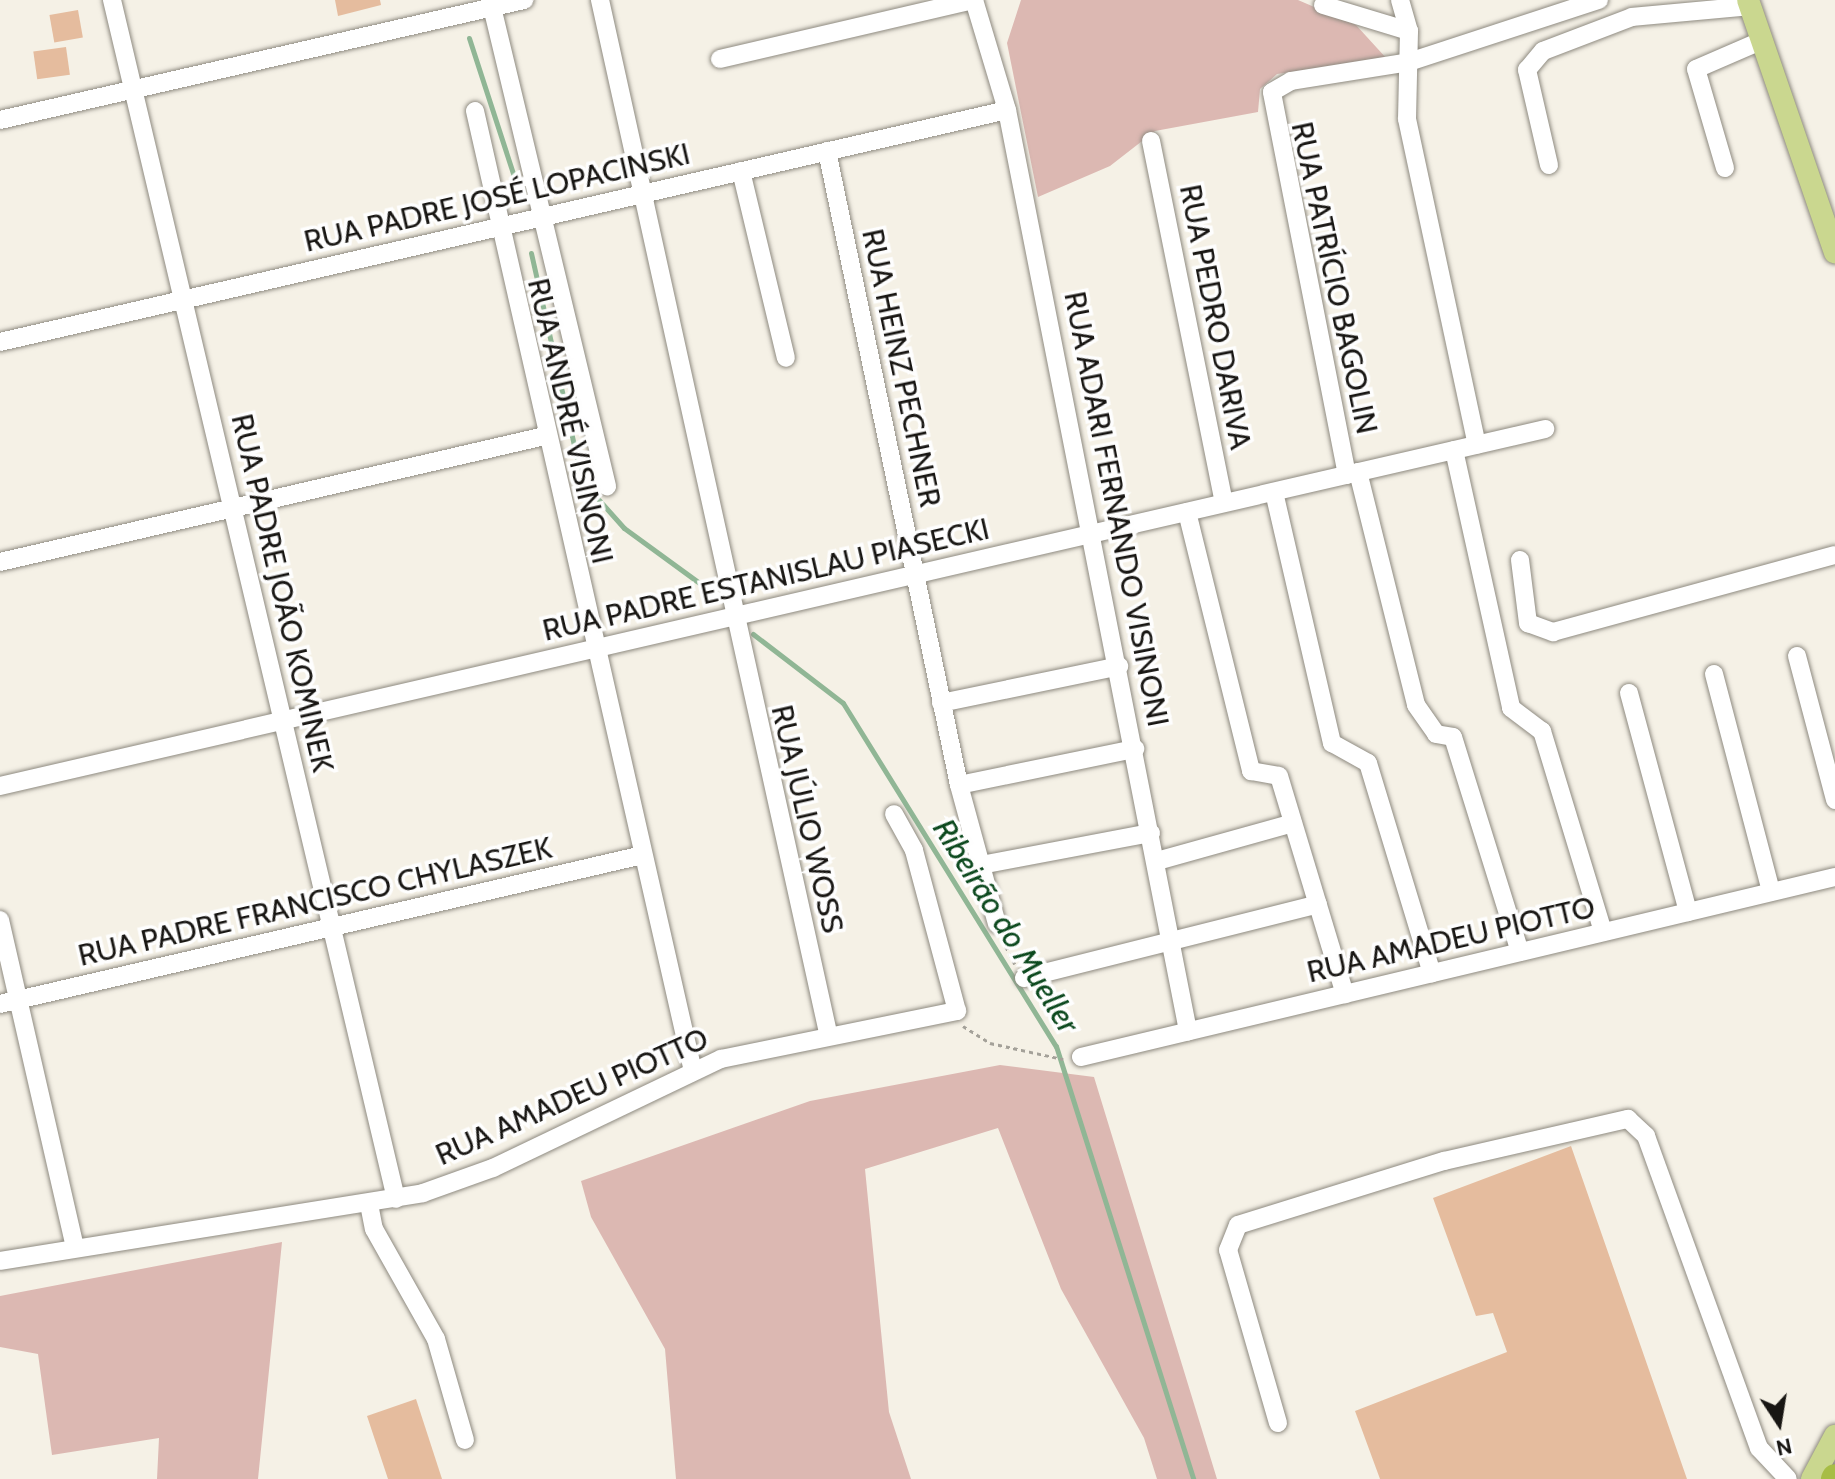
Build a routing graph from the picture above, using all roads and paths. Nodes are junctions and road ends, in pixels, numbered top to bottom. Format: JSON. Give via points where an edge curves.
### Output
{"nodes":[{"id":1,"x":112,"y":0,"type":"edge"},
{"id":2,"x":524,"y":0,"type":"edge"},
{"id":3,"x":600,"y":0,"type":"edge"},
{"id":4,"x":974,"y":0,"type":"edge"},
{"id":5,"x":1400,"y":0,"type":"edge"},
{"id":6,"x":1599,"y":0,"type":"edge"},
{"id":7,"x":1749,"y":3,"type":"edge"},
{"id":8,"x":1323,"y":5,"type":"dead end"},
{"id":9,"x":492,"y":7,"type":"junction"},
{"id":10,"x":1409,"y":31,"type":"junction"},
{"id":11,"x":1763,"y":40,"type":"junction"},
{"id":12,"x":720,"y":59,"type":"dead end"},
{"id":13,"x":1409,"y":62,"type":"junction"},
{"id":14,"x":134,"y":90,"type":"junction"},
{"id":15,"x":1007,"y":110,"type":"junction"},
{"id":16,"x":475,"y":111,"type":"dead end"},
{"id":17,"x":0,"y":120,"type":"edge"},
{"id":18,"x":1151,"y":141,"type":"dead end"},
{"id":19,"x":827,"y":151,"type":"junction"},
{"id":20,"x":1549,"y":165,"type":"dead end"},
{"id":21,"x":1725,"y":168,"type":"dead end"},
{"id":22,"x":741,"y":171,"type":"junction"},
{"id":23,"x":645,"y":193,"type":"junction"},
{"id":24,"x":543,"y":216,"type":"junction"},
{"id":25,"x":496,"y":227,"type":"junction"},
{"id":26,"x":1835,"y":252,"type":"edge"},
{"id":27,"x":183,"y":299,"type":"junction"},
{"id":28,"x":0,"y":342,"type":"edge"},
{"id":29,"x":786,"y":358,"type":"dead end"},
{"id":30,"x":1545,"y":429,"type":"dead end"},
{"id":31,"x":545,"y":436,"type":"junction"},
{"id":32,"x":1477,"y":445,"type":"junction"},
{"id":33,"x":1454,"y":450,"type":"junction"},
{"id":34,"x":1352,"y":474,"type":"junction"},
{"id":35,"x":607,"y":486,"type":"dead end"},
{"id":36,"x":1274,"y":492,"type":"junction"},
{"id":37,"x":1224,"y":503,"type":"junction"},
{"id":38,"x":233,"y":508,"type":"junction"},
{"id":39,"x":1187,"y":512,"type":"junction"},
{"id":40,"x":1093,"y":534,"type":"junction"},
{"id":41,"x":1835,"y":555,"type":"edge"},
{"id":42,"x":1520,"y":560,"type":"dead end"},
{"id":43,"x":0,"y":562,"type":"edge"},
{"id":44,"x":915,"y":575,"type":"junction"},
{"id":45,"x":732,"y":617,"type":"junction"},
{"id":46,"x":595,"y":649,"type":"junction"},
{"id":47,"x":1797,"y":656,"type":"dead end"},
{"id":48,"x":1119,"y":666,"type":"junction"},
{"id":49,"x":1714,"y":674,"type":"dead end"},
{"id":50,"x":1629,"y":693,"type":"dead end"},
{"id":51,"x":941,"y":703,"type":"junction"},
{"id":52,"x":283,"y":720,"type":"junction"},
{"id":53,"x":1135,"y":749,"type":"junction"},
{"id":54,"x":959,"y":785,"type":"junction"},
{"id":55,"x":0,"y":786,"type":"edge"},
{"id":56,"x":1835,"y":800,"type":"edge"},
{"id":57,"x":894,"y":814,"type":"dead end"},
{"id":58,"x":1293,"y":823,"type":"junction"},
{"id":59,"x":1151,"y":833,"type":"junction"},
{"id":60,"x":643,"y":855,"type":"junction"},
{"id":61,"x":1157,"y":861,"type":"junction"},
{"id":62,"x":981,"y":865,"type":"junction"},
{"id":63,"x":1835,"y":877,"type":"edge"},
{"id":64,"x":1771,"y":892,"type":"junction"},
{"id":65,"x":1318,"y":904,"type":"junction"},
{"id":66,"x":1688,"y":912,"type":"junction"},
{"id":67,"x":0,"y":920,"type":"edge"},
{"id":68,"x":997,"y":924,"type":"joint"},
{"id":69,"x":332,"y":927,"type":"junction"},
{"id":70,"x":1603,"y":932,"type":"junction"},
{"id":71,"x":1168,"y":940,"type":"junction"},
{"id":72,"x":1520,"y":952,"type":"junction"},
{"id":73,"x":1432,"y":973,"type":"junction"},
{"id":74,"x":1024,"y":978,"type":"joint"},
{"id":75,"x":1345,"y":994,"type":"junction"},
{"id":76,"x":9,"y":1002,"type":"edge"},
{"id":77,"x":957,"y":1011,"type":"junction"},
{"id":78,"x":1188,"y":1031,"type":"junction"},
{"id":79,"x":828,"y":1033,"type":"junction"},
{"id":80,"x":1081,"y":1057,"type":"dead end"},
{"id":81,"x":1055,"y":1061,"type":"dead end"},
{"id":82,"x":693,"y":1071,"type":"junction"},
{"id":83,"x":396,"y":1199,"type":"junction"},
{"id":84,"x":369,"y":1204,"type":"junction"},
{"id":85,"x":75,"y":1248,"type":"junction"},
{"id":86,"x":0,"y":1261,"type":"edge"},
{"id":87,"x":1278,"y":1423,"type":"dead end"},
{"id":88,"x":1835,"y":1436,"type":"edge"},
{"id":89,"x":465,"y":1440,"type":"dead end"},
{"id":90,"x":1788,"y":1479,"type":"edge"},
{"id":91,"x":1812,"y":1479,"type":"edge"}],
"edges":[{"from":1,"to":14,"type":"street","name":"RUA PADRE JOÃO KOMINEK"},
{"from":2,"to":9,"type":"street"},
{"from":3,"to":23,"type":"street","name":"RUA JÚLIO WOSS"},
{"from":4,"to":12,"type":"street"},
{"from":4,"to":15,"type":"street","name":"RUA ADARI FERNANDO VISINONI"},
{"from":5,"to":10,"type":"street"},
{"from":6,"to":13,"type":"street"},
{"from":7,"to":11,"type":"main road"},
{"from":7,"to":20,"type":"street","via":[[1632,17],[1543,51],[1527,70]]},
{"from":8,"to":10,"type":"street"},
{"from":9,"to":14,"type":"street"},
{"from":9,"to":24,"type":"street"},
{"from":10,"to":13,"type":"street"},
{"from":11,"to":21,"type":"street","via":[[1696,69]]},
{"from":11,"to":26,"type":"main road"},
{"from":13,"to":32,"type":"street","via":[[1407,119]]},
{"from":13,"to":34,"type":"street","name":"RUA PATRÍCIO BAGOLIN","via":[[1291,81],[1272,92]]},
{"from":14,"to":17,"type":"street"},
{"from":14,"to":27,"type":"street","name":"RUA PADRE JOÃO KOMINEK"},
{"from":15,"to":19,"type":"street","name":"RUA PADRE JOSÉ LOPACINSKI"},
{"from":15,"to":40,"type":"street","name":"RUA ADARI FERNANDO VISINONI"},
{"from":16,"to":25,"type":"street","name":"RUA ANDRÉ VISINONI"},
{"from":18,"to":37,"type":"street","name":"RUA PEDRO DARIVA"},
{"from":19,"to":22,"type":"street","name":"RUA PADRE JOSÉ LOPACINSKI"},
{"from":19,"to":44,"type":"street","name":"RUA HEINZ PECHNER"},
{"from":22,"to":23,"type":"street","name":"RUA PADRE JOSÉ LOPACINSKI"},
{"from":22,"to":29,"type":"street"},
{"from":23,"to":24,"type":"street","name":"RUA PADRE JOSÉ LOPACINSKI"},
{"from":23,"to":45,"type":"street","name":"RUA JÚLIO WOSS","via":[[723,535]]},
{"from":24,"to":25,"type":"street","name":"RUA PADRE JOSÉ LOPACINSKI"},
{"from":24,"to":35,"type":"street"},
{"from":25,"to":27,"type":"street","name":"RUA PADRE JOSÉ LOPACINSKI"},
{"from":25,"to":31,"type":"street","name":"RUA ANDRÉ VISINONI"},
{"from":27,"to":28,"type":"street","name":"RUA PADRE JOSÉ LOPACINSKI"},
{"from":27,"to":38,"type":"street","name":"RUA PADRE JOÃO KOMINEK"},
{"from":30,"to":32,"type":"street","name":"RUA PADRE ESTANISLAU PIASECKI"},
{"from":31,"to":38,"type":"street"},
{"from":31,"to":46,"type":"street","name":"RUA ANDRÉ VISINONI"},
{"from":32,"to":33,"type":"street","name":"RUA PADRE ESTANISLAU PIASECKI"},
{"from":33,"to":34,"type":"street","name":"RUA PADRE ESTANISLAU PIASECKI"},
{"from":33,"to":70,"type":"street","via":[[1511,708],[1542,731]]},
{"from":34,"to":36,"type":"street","name":"RUA PADRE ESTANISLAU PIASECKI"},
{"from":34,"to":72,"type":"street","name":"RUA PATRÍCIO BAGOLIN","via":[[1416,705],[1436,734],[1453,737]]},
{"from":36,"to":37,"type":"street","name":"RUA PADRE ESTANISLAU PIASECKI"},
{"from":36,"to":73,"type":"street","via":[[1332,743],[1368,763]]},
{"from":37,"to":39,"type":"street","name":"RUA PADRE ESTANISLAU PIASECKI"},
{"from":38,"to":43,"type":"street"},
{"from":38,"to":52,"type":"street","name":"RUA PADRE JOÃO KOMINEK"},
{"from":39,"to":40,"type":"street","name":"RUA PADRE ESTANISLAU PIASECKI"},
{"from":39,"to":58,"type":"street","via":[[1251,771],[1279,776]]},
{"from":40,"to":44,"type":"street","name":"RUA PADRE ESTANISLAU PIASECKI"},
{"from":40,"to":48,"type":"street","name":"RUA ADARI FERNANDO VISINONI"},
{"from":41,"to":42,"type":"street","via":[[1553,632],[1528,623]]},
{"from":44,"to":45,"type":"street","name":"RUA PADRE ESTANISLAU PIASECKI"},
{"from":44,"to":51,"type":"street","name":"RUA HEINZ PECHNER"},
{"from":45,"to":46,"type":"street","name":"RUA PADRE ESTANISLAU PIASECKI"},
{"from":45,"to":79,"type":"street","name":"RUA JÚLIO WOSS"},
{"from":46,"to":52,"type":"street","name":"RUA PADRE ESTANISLAU PIASECKI"},
{"from":46,"to":60,"type":"street","name":"RUA ANDRÉ VISINONI"},
{"from":47,"to":56,"type":"street"},
{"from":48,"to":51,"type":"street"},
{"from":48,"to":53,"type":"street","name":"RUA ADARI FERNANDO VISINONI"},
{"from":49,"to":64,"type":"street"},
{"from":50,"to":66,"type":"street"},
{"from":51,"to":54,"type":"street","name":"RUA HEINZ PECHNER"},
{"from":52,"to":55,"type":"street","name":"RUA PADRE ESTANISLAU PIASECKI"},
{"from":52,"to":69,"type":"street","name":"RUA PADRE JOÃO KOMINEK"},
{"from":53,"to":54,"type":"street"},
{"from":53,"to":59,"type":"street","name":"RUA ADARI FERNANDO VISINONI"},
{"from":54,"to":62,"type":"street","name":"RUA HEINZ PECHNER"},
{"from":57,"to":77,"type":"street","via":[[914,850]]},
{"from":58,"to":61,"type":"street"},
{"from":58,"to":65,"type":"street"},
{"from":59,"to":61,"type":"street","name":"RUA ADARI FERNANDO VISINONI"},
{"from":59,"to":62,"type":"street"},
{"from":60,"to":69,"type":"street","name":"RUA PADRE FRANCISCO CHYLASZEK"},
{"from":60,"to":82,"type":"street","name":"RUA ANDRÉ VISINONI"},
{"from":61,"to":71,"type":"street","name":"RUA ADARI FERNANDO VISINONI"},
{"from":62,"to":68,"type":"street","name":"RUA HEINZ PECHNER"},
{"from":63,"to":64,"type":"street","name":"RUA AMADEU PIOTTO"},
{"from":64,"to":66,"type":"street","name":"RUA AMADEU PIOTTO"},
{"from":65,"to":71,"type":"street"},
{"from":65,"to":75,"type":"street"},
{"from":66,"to":70,"type":"street","name":"RUA AMADEU PIOTTO"},
{"from":67,"to":76,"type":"street"},
{"from":68,"to":74,"type":"path"},
{"from":69,"to":76,"type":"street","name":"RUA PADRE FRANCISCO CHYLASZEK"},
{"from":69,"to":83,"type":"street","name":"RUA PADRE JOÃO KOMINEK"},
{"from":70,"to":72,"type":"street","name":"RUA AMADEU PIOTTO"},
{"from":71,"to":74,"type":"street"},
{"from":71,"to":78,"type":"street","name":"RUA ADARI FERNANDO VISINONI"},
{"from":72,"to":73,"type":"street","name":"RUA AMADEU PIOTTO"},
{"from":73,"to":75,"type":"street","name":"RUA AMADEU PIOTTO"},
{"from":75,"to":78,"type":"street","name":"RUA AMADEU PIOTTO"},
{"from":76,"to":85,"type":"street"},
{"from":77,"to":79,"type":"street","name":"RUA AMADEU PIOTTO"},
{"from":77,"to":81,"type":"path","via":[[975,1037]]},
{"from":78,"to":80,"type":"street","name":"RUA AMADEU PIOTTO"},
{"from":79,"to":82,"type":"street","name":"RUA AMADEU PIOTTO"},
{"from":82,"to":83,"type":"street","name":"RUA AMADEU PIOTTO","via":[[482,1173]]},
{"from":83,"to":84,"type":"street","name":"RUA AMADEU PIOTTO"},
{"from":84,"to":85,"type":"street","name":"RUA AMADEU PIOTTO"},
{"from":84,"to":89,"type":"street","via":[[374,1229],[436,1339]]},
{"from":85,"to":86,"type":"street","name":"RUA AMADEU PIOTTO"},
{"from":87,"to":90,"type":"street","via":[[1228,1250],[1238,1225],[1444,1161],[1628,1119],[1646,1136],[1759,1448]]},
{"from":88,"to":91,"type":"main road"}]}
